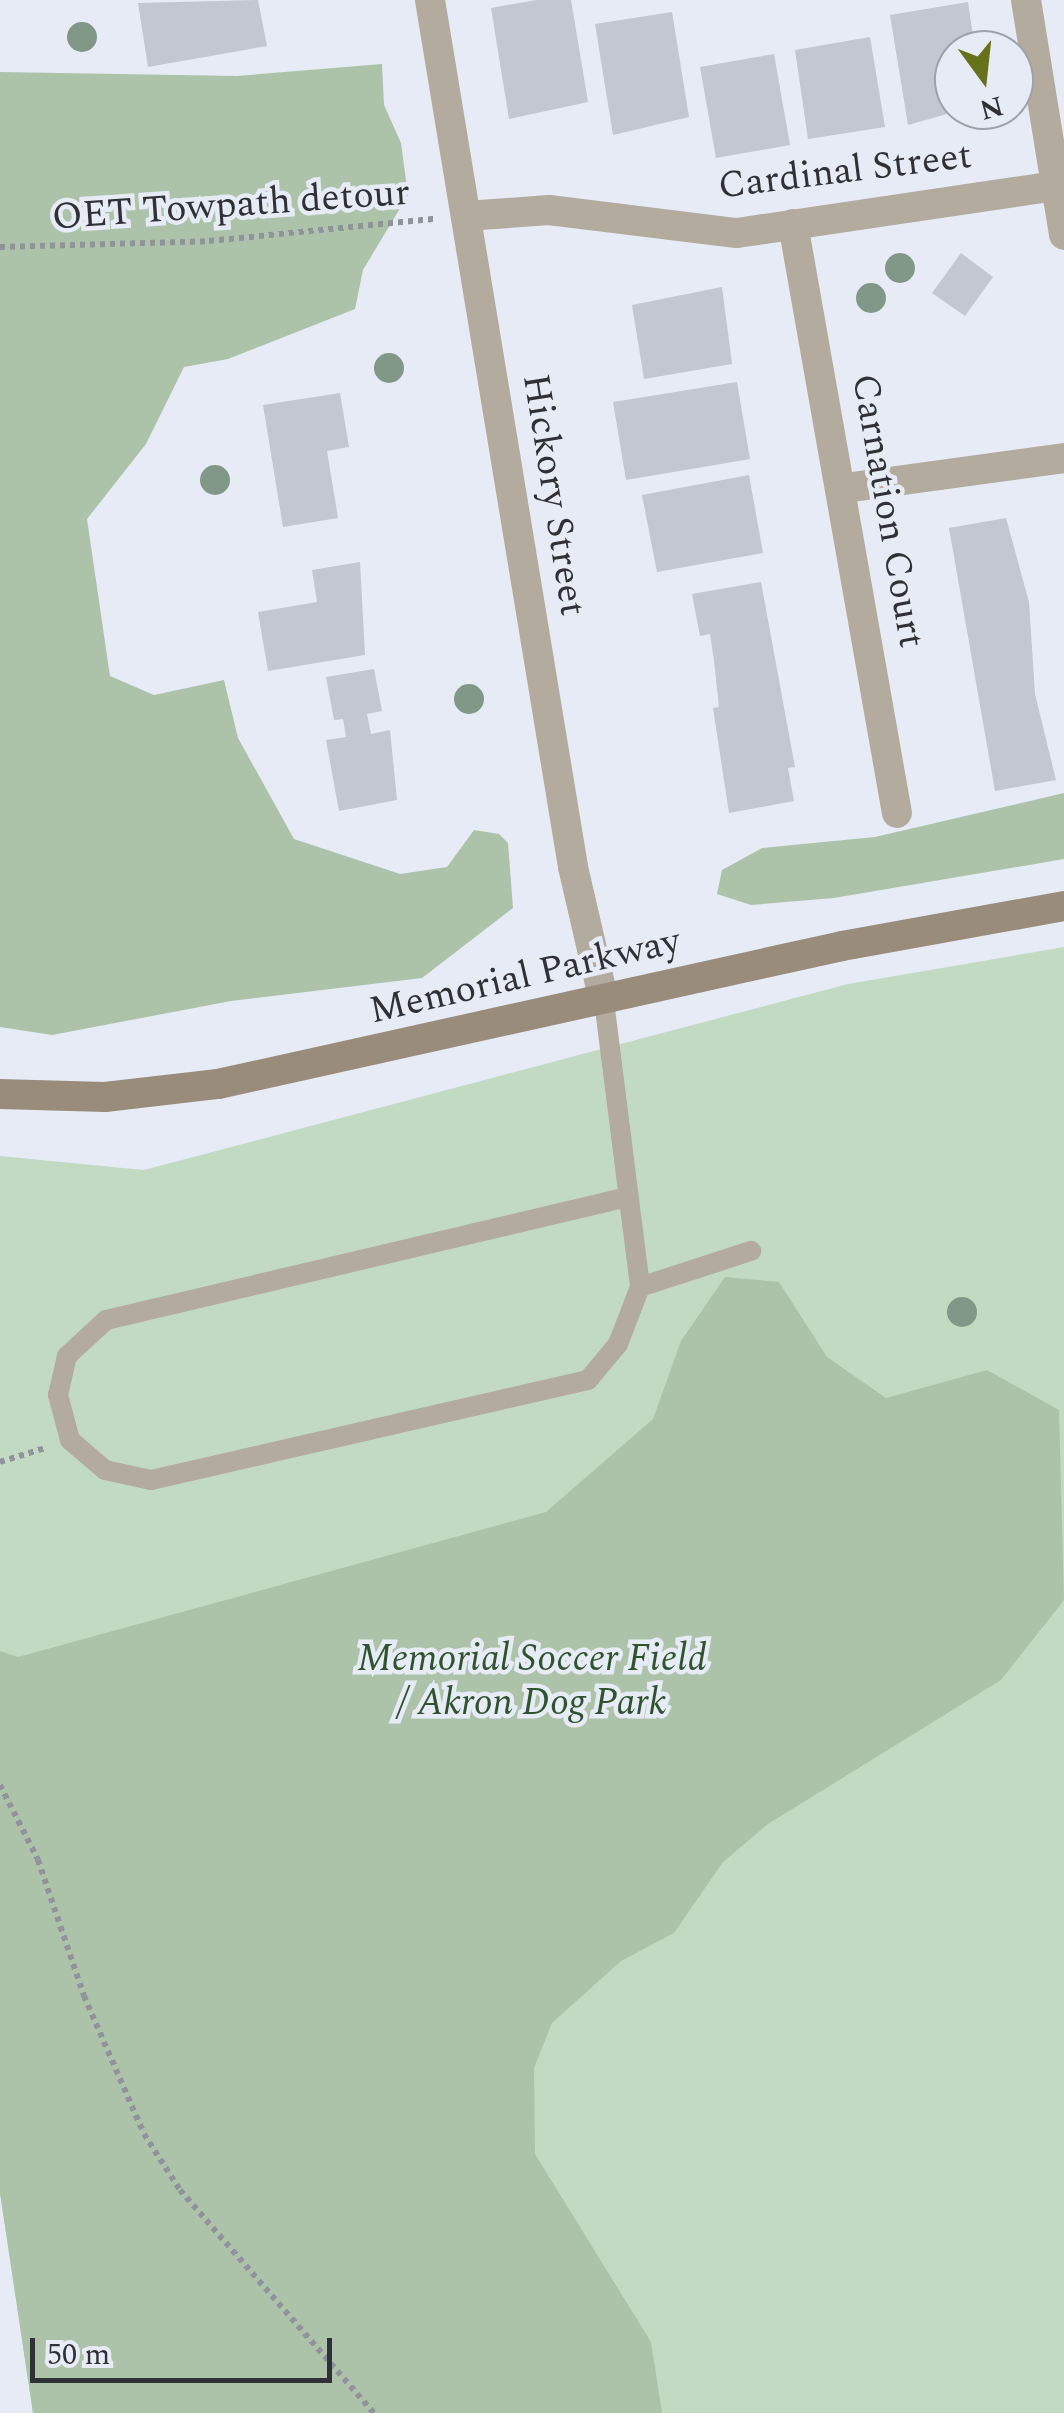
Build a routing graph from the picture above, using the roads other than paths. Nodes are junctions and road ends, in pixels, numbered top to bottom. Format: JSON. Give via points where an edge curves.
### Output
{"nodes":[{"id":1,"x":430,"y":0,"type":"edge"},
{"id":2,"x":1026,"y":0,"type":"edge"},
{"id":3,"x":1055,"y":186,"type":"junction"},
{"id":4,"x":466,"y":216,"type":"junction"},
{"id":5,"x":794,"y":224,"type":"junction"},
{"id":6,"x":1064,"y":234,"type":"edge"},
{"id":7,"x":1064,"y":458,"type":"edge"},
{"id":8,"x":844,"y":488,"type":"junction"},
{"id":9,"x":897,"y":813,"type":"dead end"},
{"id":10,"x":1064,"y":906,"type":"edge"},
{"id":11,"x":604,"y":1001,"type":"junction"},
{"id":12,"x":0,"y":1094,"type":"edge"},
{"id":13,"x":628,"y":1198,"type":"junction"},
{"id":14,"x":751,"y":1251,"type":"dead end"},
{"id":15,"x":640,"y":1287,"type":"junction"}],
"edges":[{"from":1,"to":4,"type":"street","name":"Hickory Street"},
{"from":2,"to":3,"type":"street"},
{"from":3,"to":5,"type":"street","name":"Cardinal Street"},
{"from":3,"to":6,"type":"street"},
{"from":4,"to":5,"type":"street","name":"Cardinal Street","via":[[549,210],[736,233]]},
{"from":4,"to":11,"type":"street","name":"Hickory Street","via":[[573,867]]},
{"from":5,"to":8,"type":"street","name":"Carnation Court"},
{"from":7,"to":8,"type":"street"},
{"from":8,"to":9,"type":"street","name":"Carnation Court"},
{"from":10,"to":11,"type":"main road","name":"Memorial Parkway","via":[[842,946]]},
{"from":11,"to":12,"type":"main road","name":"Memorial Parkway","via":[[218,1084],[105,1097]]},
{"from":11,"to":13,"type":"lane"},
{"from":13,"to":15,"type":"lane"},
{"from":13,"to":15,"type":"lane","via":[[106,1320],[67,1356],[58,1395],[70,1440],[105,1470],[151,1480],[588,1380],[618,1344]]},
{"from":14,"to":15,"type":"lane"}]}
